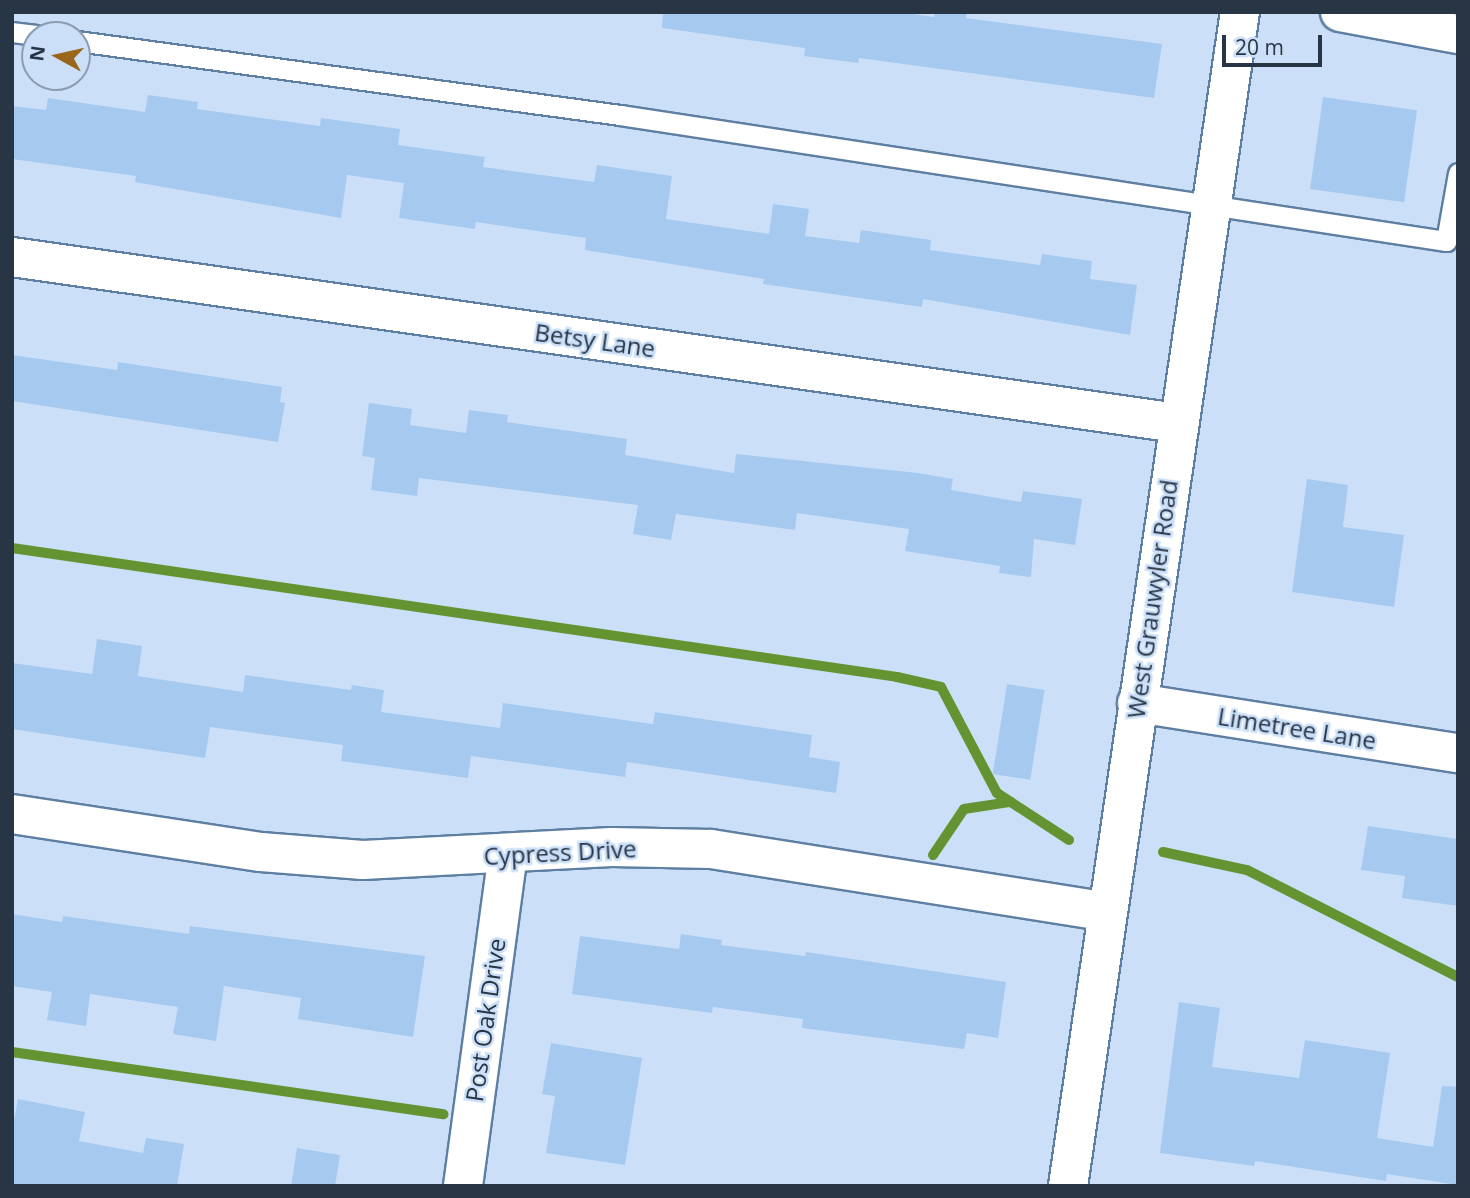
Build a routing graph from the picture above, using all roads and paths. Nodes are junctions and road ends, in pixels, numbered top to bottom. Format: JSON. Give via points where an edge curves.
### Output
{"nodes":[{"id":1,"x":1240,"y":12,"type":"edge"},
{"id":2,"x":1340,"y":12,"type":"edge"},
{"id":3,"x":1458,"y":34,"type":"edge"},
{"id":4,"x":91,"y":43,"type":"edge"},
{"id":5,"x":1458,"y":173,"type":"edge"},
{"id":6,"x":1211,"y":203,"type":"junction"},
{"id":7,"x":12,"y":257,"type":"edge"},
{"id":8,"x":1177,"y":423,"type":"junction"},
{"id":9,"x":1137,"y":703,"type":"junction"},
{"id":10,"x":1458,"y":753,"type":"edge"},
{"id":11,"x":12,"y":814,"type":"edge"},
{"id":12,"x":508,"y":855,"type":"junction"},
{"id":13,"x":1107,"y":912,"type":"junction"},
{"id":14,"x":463,"y":1186,"type":"edge"},
{"id":15,"x":1068,"y":1186,"type":"edge"}],
"edges":[{"from":1,"to":6,"type":"street","name":"West Grauwyler Road"},
{"from":2,"to":3,"type":"street"},
{"from":4,"to":6,"type":"lane"},
{"from":5,"to":6,"type":"lane","via":[[1446,241]]},
{"from":6,"to":8,"type":"street","name":"West Grauwyler Road"},
{"from":7,"to":8,"type":"street","name":"Betsy Lane"},
{"from":8,"to":9,"type":"street","name":"West Grauwyler Road"},
{"from":9,"to":10,"type":"street","name":"Limetree Lane"},
{"from":9,"to":13,"type":"street","name":"West Grauwyler Road"},
{"from":11,"to":12,"type":"street","name":"Cypress Drive","via":[[274,853],[363,860]]},
{"from":12,"to":13,"type":"street","name":"Cypress Drive","via":[[612,847],[711,849]]},
{"from":12,"to":14,"type":"street","name":"Post Oak Drive"},
{"from":13,"to":15,"type":"street","name":"West Grauwyler Road"}]}
